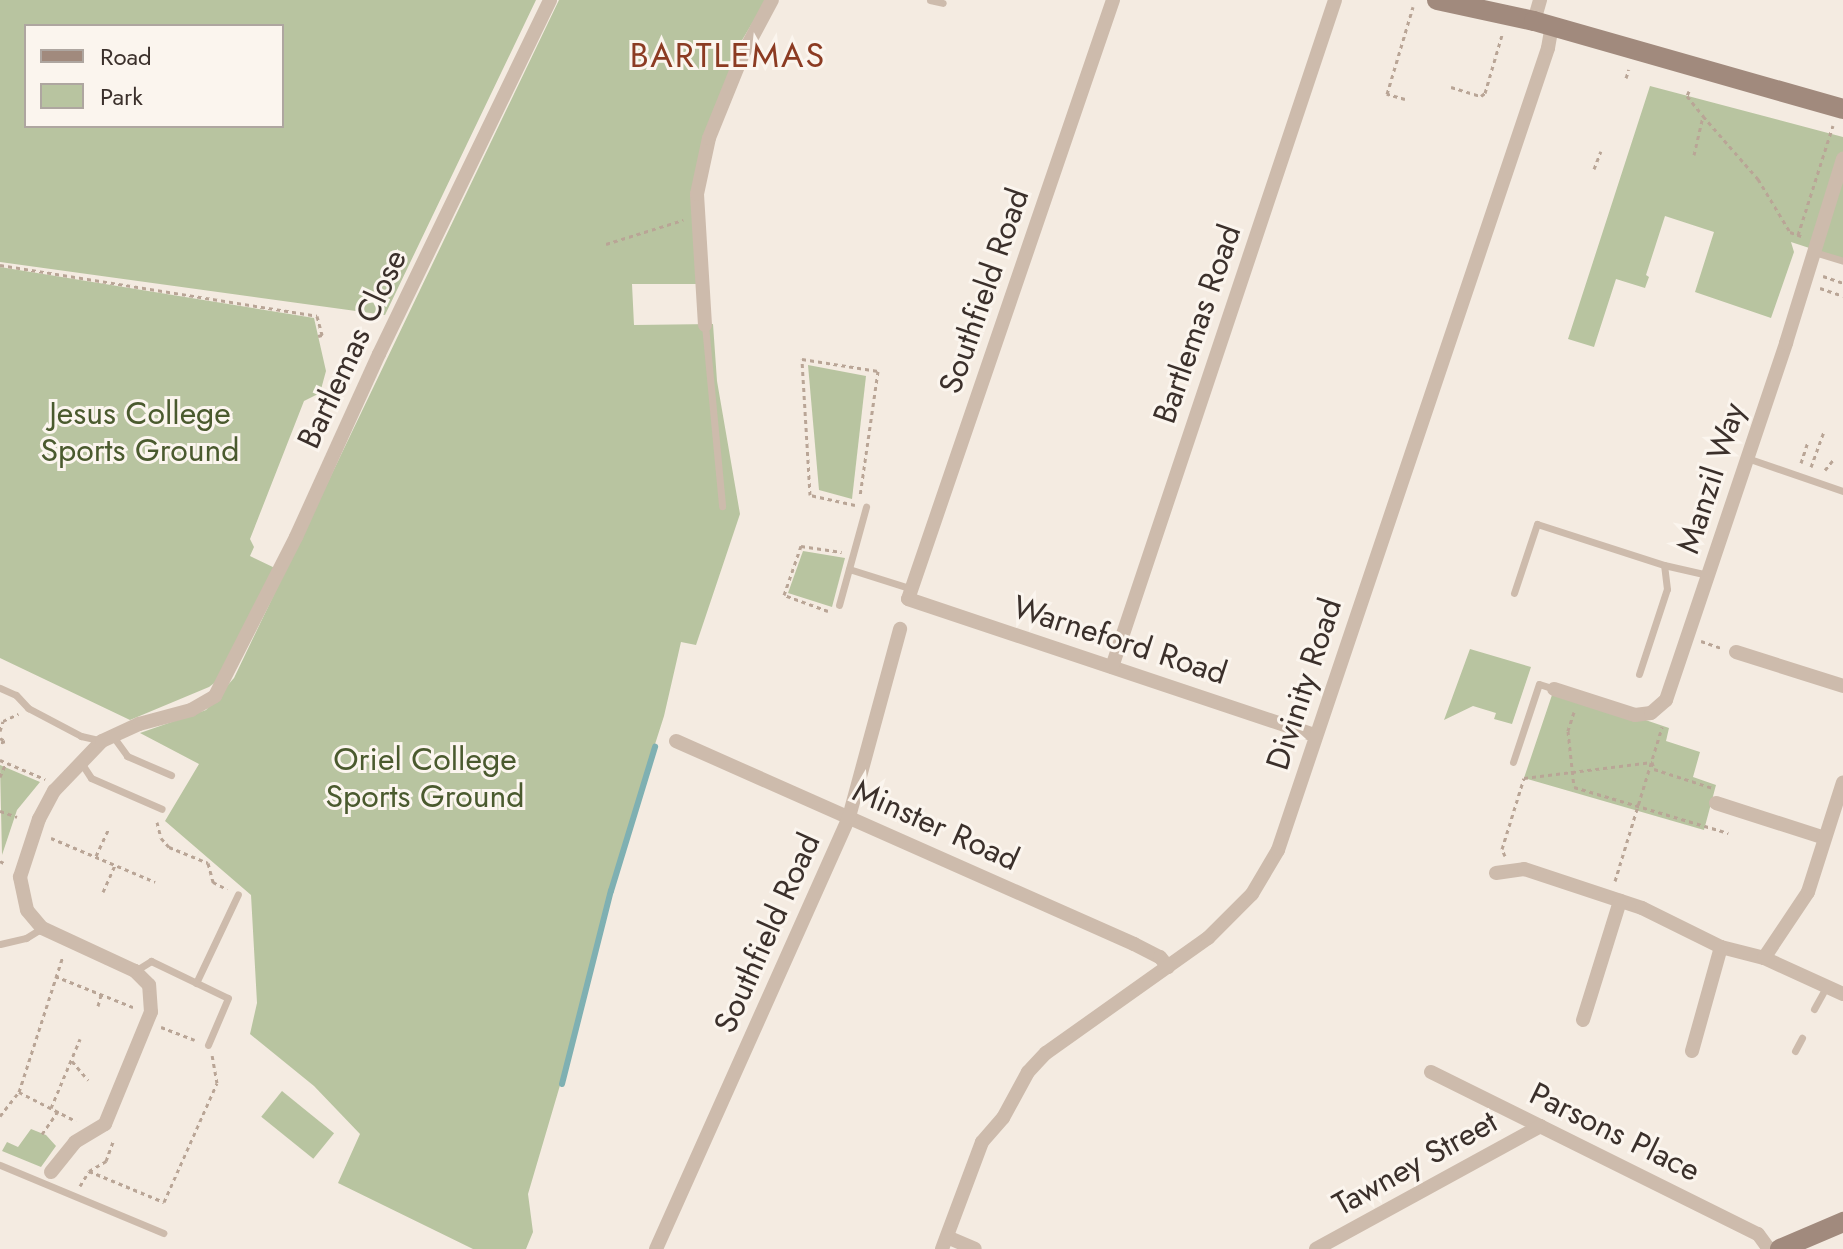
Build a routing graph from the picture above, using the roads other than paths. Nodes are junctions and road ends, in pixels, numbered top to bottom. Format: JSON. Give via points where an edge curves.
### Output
{"nodes":[{"id":1,"x":550,"y":0,"type":"edge"},
{"id":2,"x":772,"y":0,"type":"edge"},
{"id":3,"x":930,"y":0,"type":"edge"},
{"id":4,"x":1113,"y":0,"type":"edge"},
{"id":5,"x":1335,"y":0,"type":"edge"},
{"id":6,"x":1437,"y":0,"type":"edge"},
{"id":7,"x":1540,"y":0,"type":"edge"},
{"id":8,"x":943,"y":3,"type":"dead end"},
{"id":9,"x":1543,"y":23,"type":"junction"},
{"id":10,"x":1838,"y":117,"type":"edge"},
{"id":11,"x":1843,"y":159,"type":"edge"},
{"id":12,"x":1816,"y":246,"type":"junction"},
{"id":13,"x":1843,"y":261,"type":"edge"},
{"id":14,"x":705,"y":325,"type":"joint"},
{"id":15,"x":1746,"y":458,"type":"junction"},
{"id":16,"x":1843,"y":491,"type":"edge"},
{"id":17,"x":722,"y":506,"type":"dead end"},
{"id":18,"x":862,"y":507,"type":"road end"},
{"id":19,"x":1664,"y":565,"type":"junction"},
{"id":20,"x":849,"y":569,"type":"junction"},
{"id":21,"x":1708,"y":575,"type":"junction"},
{"id":22,"x":1514,"y":593,"type":"dead end"},
{"id":23,"x":910,"y":594,"type":"junction"},
{"id":24,"x":839,"y":605,"type":"road end"},
{"id":25,"x":900,"y":629,"type":"dead end"},
{"id":26,"x":1736,"y":652,"type":"road end"},
{"id":27,"x":1112,"y":667,"type":"junction"},
{"id":28,"x":1639,"y":674,"type":"dead end"},
{"id":29,"x":1843,"y":686,"type":"edge"},
{"id":30,"x":0,"y":688,"type":"edge"},
{"id":31,"x":1554,"y":689,"type":"joint"},
{"id":32,"x":1315,"y":735,"type":"junction"},
{"id":33,"x":107,"y":738,"type":"junction"},
{"id":34,"x":676,"y":741,"type":"dead end"},
{"id":35,"x":80,"y":761,"type":"junction"},
{"id":36,"x":1513,"y":762,"type":"dead end"},
{"id":37,"x":171,"y":775,"type":"dead end"},
{"id":38,"x":1843,"y":782,"type":"edge"},
{"id":39,"x":1716,"y":803,"type":"road end"},
{"id":40,"x":162,"y":809,"type":"road end"},
{"id":41,"x":849,"y":817,"type":"junction"},
{"id":42,"x":1825,"y":838,"type":"junction"},
{"id":43,"x":1496,"y":873,"type":"dead end"},
{"id":44,"x":238,"y":894,"type":"road end"},
{"id":45,"x":1620,"y":901,"type":"junction"},
{"id":46,"x":42,"y":928,"type":"junction"},
{"id":47,"x":0,"y":944,"type":"edge"},
{"id":48,"x":1721,"y":947,"type":"junction"},
{"id":49,"x":1764,"y":958,"type":"junction"},
{"id":50,"x":1168,"y":967,"type":"junction"},
{"id":51,"x":135,"y":971,"type":"junction"},
{"id":52,"x":196,"y":983,"type":"junction"},
{"id":53,"x":1826,"y":987,"type":"junction"},
{"id":54,"x":1843,"y":994,"type":"edge"},
{"id":55,"x":1814,"y":1009,"type":"dead end"},
{"id":56,"x":1583,"y":1020,"type":"dead end"},
{"id":57,"x":1802,"y":1038,"type":"dead end"},
{"id":58,"x":208,"y":1045,"type":"road end"},
{"id":59,"x":1692,"y":1051,"type":"dead end"},
{"id":60,"x":1795,"y":1051,"type":"dead end"},
{"id":61,"x":1431,"y":1072,"type":"dead end"},
{"id":62,"x":1541,"y":1126,"type":"junction"},
{"id":63,"x":0,"y":1165,"type":"edge"},
{"id":64,"x":47,"y":1177,"type":"junction"},
{"id":65,"x":1843,"y":1222,"type":"edge"},
{"id":66,"x":163,"y":1233,"type":"dead end"},
{"id":67,"x":944,"y":1243,"type":"edge"},
{"id":68,"x":656,"y":1249,"type":"edge"},
{"id":69,"x":975,"y":1249,"type":"edge"},
{"id":70,"x":1316,"y":1249,"type":"edge"},
{"id":71,"x":1769,"y":1249,"type":"edge"},
{"id":72,"x":1780,"y":1249,"type":"edge"}],
"edges":[{"from":1,"to":33,"type":"street","name":"Bartlemas Close","via":[[283,564],[215,696],[191,710]]},
{"from":2,"to":14,"type":"street","via":[[709,138],[697,194]]},
{"from":3,"to":8,"type":"lane"},
{"from":4,"to":23,"type":"street","name":"Southfield Road"},
{"from":5,"to":27,"type":"street","name":"Bartlemas Road"},
{"from":6,"to":9,"type":"main road"},
{"from":7,"to":9,"type":"street","name":"Divinity Road"},
{"from":9,"to":10,"type":"main road"},
{"from":9,"to":32,"type":"street","name":"Divinity Road","via":[[1548,48]]},
{"from":11,"to":12,"type":"street","name":"Manzil Way"},
{"from":12,"to":13,"type":"lane"},
{"from":12,"to":15,"type":"street","name":"Manzil Way"},
{"from":14,"to":17,"type":"lane"},
{"from":15,"to":16,"type":"lane"},
{"from":15,"to":21,"type":"street","name":"Manzil Way"},
{"from":18,"to":20,"type":"lane"},
{"from":19,"to":21,"type":"lane"},
{"from":19,"to":22,"type":"lane","via":[[1537,524]]},
{"from":19,"to":28,"type":"lane","via":[[1667,589]]},
{"from":20,"to":23,"type":"lane"},
{"from":20,"to":24,"type":"lane"},
{"from":21,"to":31,"type":"street","name":"Manzil Way","via":[[1666,700],[1651,713],[1635,715]]},
{"from":23,"to":27,"type":"street","name":"Warneford Road"},
{"from":25,"to":41,"type":"street","name":"Southfield Road"},
{"from":26,"to":29,"type":"street"},
{"from":27,"to":32,"type":"street","name":"Warneford Road"},
{"from":30,"to":33,"type":"lane","via":[[81,736]]},
{"from":31,"to":36,"type":"lane","via":[[1539,684]]},
{"from":32,"to":50,"type":"street","name":"Divinity Road","via":[[1278,850],[1252,894],[1208,938]]},
{"from":33,"to":35,"type":"street"},
{"from":33,"to":37,"type":"lane","via":[[127,756]]},
{"from":34,"to":41,"type":"street","name":"Minster Road"},
{"from":35,"to":40,"type":"lane","via":[[91,778]]},
{"from":35,"to":46,"type":"street","via":[[54,791],[20,877],[27,910]]},
{"from":38,"to":42,"type":"street"},
{"from":39,"to":42,"type":"street"},
{"from":41,"to":50,"type":"street","name":"Minster Road","via":[[1134,944]]},
{"from":41,"to":68,"type":"street","name":"Southfield Road"},
{"from":42,"to":49,"type":"street","via":[[1808,892]]},
{"from":43,"to":45,"type":"street","via":[[1524,869]]},
{"from":44,"to":52,"type":"lane"},
{"from":45,"to":48,"type":"street"},
{"from":45,"to":56,"type":"street"},
{"from":46,"to":47,"type":"lane"},
{"from":46,"to":51,"type":"street"},
{"from":48,"to":49,"type":"street"},
{"from":48,"to":59,"type":"street"},
{"from":49,"to":53,"type":"street"},
{"from":50,"to":67,"type":"street","name":"Divinity Road","via":[[1046,1053],[1028,1072],[1003,1118],[982,1142]]},
{"from":51,"to":52,"type":"lane","via":[[151,961]]},
{"from":51,"to":64,"type":"street","via":[[149,985],[150,1018],[105,1124],[75,1142]]},
{"from":52,"to":58,"type":"lane","via":[[228,998]]},
{"from":53,"to":54,"type":"street"},
{"from":53,"to":55,"type":"lane"},
{"from":57,"to":60,"type":"lane"},
{"from":61,"to":62,"type":"street","name":"Parsons Place"},
{"from":62,"to":70,"type":"street","name":"Tawney Street"},
{"from":62,"to":71,"type":"street","name":"Parsons Place","via":[[1758,1234]]},
{"from":63,"to":64,"type":"lane"},
{"from":64,"to":66,"type":"lane"},
{"from":65,"to":72,"type":"main road"},
{"from":67,"to":69,"type":"street"}]}
